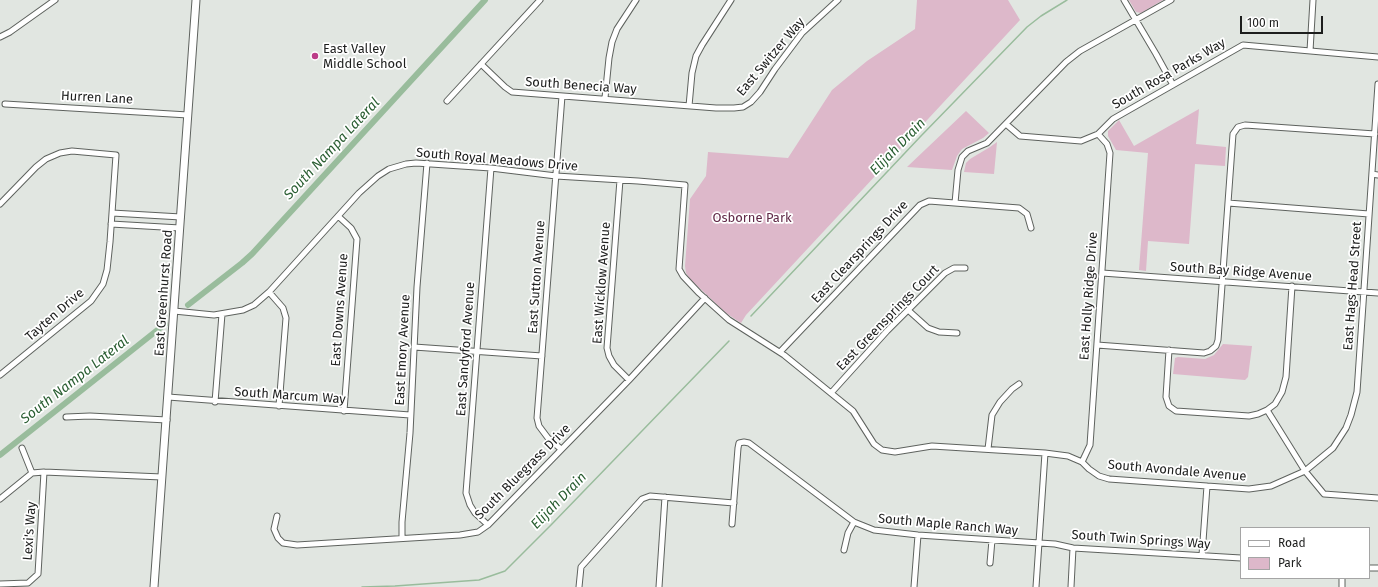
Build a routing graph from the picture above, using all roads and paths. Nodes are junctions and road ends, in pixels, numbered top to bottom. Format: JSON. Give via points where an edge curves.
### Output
{"nodes":[{"id":1,"x":55,"y":0,"type":"edge"},
{"id":2,"x":196,"y":0,"type":"edge"},
{"id":3,"x":540,"y":0,"type":"edge"},
{"id":4,"x":636,"y":0,"type":"edge"},
{"id":5,"x":731,"y":0,"type":"edge"},
{"id":6,"x":838,"y":0,"type":"edge"},
{"id":7,"x":1124,"y":0,"type":"edge"},
{"id":8,"x":1171,"y":0,"type":"edge"},
{"id":9,"x":1313,"y":0,"type":"edge"},
{"id":10,"x":1136,"y":20,"type":"junction"},
{"id":11,"x":0,"y":37,"type":"edge"},
{"id":12,"x":1310,"y":51,"type":"junction"},
{"id":13,"x":1378,"y":57,"type":"edge"},
{"id":14,"x":481,"y":64,"type":"junction"},
{"id":15,"x":1378,"y":84,"type":"edge"},
{"id":16,"x":1173,"y":85,"type":"junction"},
{"id":17,"x":562,"y":96,"type":"junction"},
{"id":18,"x":605,"y":98,"type":"junction"},
{"id":19,"x":447,"y":101,"type":"dead end"},
{"id":20,"x":5,"y":104,"type":"dead end"},
{"id":21,"x":689,"y":106,"type":"junction"},
{"id":22,"x":188,"y":115,"type":"junction"},
{"id":23,"x":1006,"y":124,"type":"junction"},
{"id":24,"x":1098,"y":134,"type":"junction"},
{"id":25,"x":1375,"y":134,"type":"junction"},
{"id":26,"x":428,"y":163,"type":"junction"},
{"id":27,"x":1375,"y":166,"type":"edge"},
{"id":28,"x":491,"y":168,"type":"junction"},
{"id":29,"x":1372,"y":174,"type":"junction"},
{"id":30,"x":1378,"y":175,"type":"edge"},
{"id":31,"x":556,"y":176,"type":"junction"},
{"id":32,"x":620,"y":180,"type":"junction"},
{"id":33,"x":685,"y":185,"type":"joint"},
{"id":34,"x":955,"y":203,"type":"junction"},
{"id":35,"x":1228,"y":203,"type":"junction"},
{"id":36,"x":0,"y":204,"type":"edge"},
{"id":37,"x":112,"y":213,"type":"junction"},
{"id":38,"x":1369,"y":214,"type":"junction"},
{"id":39,"x":338,"y":216,"type":"junction"},
{"id":40,"x":181,"y":217,"type":"junction"},
{"id":41,"x":111,"y":224,"type":"junction"},
{"id":42,"x":180,"y":228,"type":"junction"},
{"id":43,"x":1032,"y":228,"type":"dead end"},
{"id":44,"x":965,"y":268,"type":"dead end"},
{"id":45,"x":1102,"y":273,"type":"junction"},
{"id":46,"x":1222,"y":282,"type":"junction"},
{"id":47,"x":1292,"y":286,"type":"junction"},
{"id":48,"x":269,"y":292,"type":"junction"},
{"id":49,"x":1364,"y":292,"type":"junction"},
{"id":50,"x":1378,"y":292,"type":"edge"},
{"id":51,"x":705,"y":298,"type":"junction"},
{"id":52,"x":908,"y":310,"type":"junction"},
{"id":53,"x":174,"y":311,"type":"junction"},
{"id":54,"x":222,"y":314,"type":"junction"},
{"id":55,"x":957,"y":333,"type":"dead end"},
{"id":56,"x":1097,"y":345,"type":"junction"},
{"id":57,"x":414,"y":347,"type":"junction"},
{"id":58,"x":1169,"y":350,"type":"junction"},
{"id":59,"x":478,"y":351,"type":"junction"},
{"id":60,"x":780,"y":352,"type":"junction"},
{"id":61,"x":542,"y":356,"type":"junction"},
{"id":62,"x":0,"y":375,"type":"edge"},
{"id":63,"x":629,"y":380,"type":"junction"},
{"id":64,"x":1019,"y":384,"type":"dead end"},
{"id":65,"x":831,"y":393,"type":"junction"},
{"id":66,"x":168,"y":397,"type":"junction"},
{"id":67,"x":215,"y":402,"type":"junction"},
{"id":68,"x":279,"y":406,"type":"junction"},
{"id":69,"x":1267,"y":410,"type":"junction"},
{"id":70,"x":344,"y":411,"type":"junction"},
{"id":71,"x":410,"y":415,"type":"junction"},
{"id":72,"x":66,"y":417,"type":"dead end"},
{"id":73,"x":167,"y":420,"type":"junction"},
{"id":74,"x":22,"y":448,"type":"dead end"},
{"id":75,"x":562,"y":449,"type":"junction"},
{"id":76,"x":988,"y":449,"type":"junction"},
{"id":77,"x":1045,"y":453,"type":"junction"},
{"id":78,"x":1082,"y":462,"type":"junction"},
{"id":79,"x":1305,"y":471,"type":"junction"},
{"id":80,"x":44,"y":472,"type":"junction"},
{"id":81,"x":32,"y":473,"type":"junction"},
{"id":82,"x":162,"y":476,"type":"junction"},
{"id":83,"x":1207,"y":486,"type":"junction"},
{"id":84,"x":664,"y":497,"type":"junction"},
{"id":85,"x":1378,"y":498,"type":"edge"},
{"id":86,"x":0,"y":499,"type":"edge"},
{"id":87,"x":734,"y":503,"type":"junction"},
{"id":88,"x":277,"y":516,"type":"dead end"},
{"id":89,"x":854,"y":522,"type":"junction"},
{"id":90,"x":732,"y":524,"type":"dead end"},
{"id":91,"x":488,"y":525,"type":"junction"},
{"id":92,"x":918,"y":535,"type":"junction"},
{"id":93,"x":402,"y":538,"type":"junction"},
{"id":94,"x":992,"y":540,"type":"junction"},
{"id":95,"x":1039,"y":544,"type":"junction"},
{"id":96,"x":1073,"y":548,"type":"junction"},
{"id":97,"x":844,"y":550,"type":"dead end"},
{"id":98,"x":1202,"y":555,"type":"junction"},
{"id":99,"x":1240,"y":558,"type":"edge"},
{"id":100,"x":990,"y":563,"type":"dead end"},
{"id":101,"x":0,"y":584,"type":"edge"},
{"id":102,"x":154,"y":587,"type":"edge"},
{"id":103,"x":579,"y":587,"type":"edge"},
{"id":104,"x":659,"y":587,"type":"edge"},
{"id":105,"x":914,"y":587,"type":"edge"},
{"id":106,"x":1036,"y":587,"type":"edge"},
{"id":107,"x":1071,"y":587,"type":"edge"}],
"edges":[{"from":1,"to":11,"type":"street"},
{"from":2,"to":22,"type":"main road","name":"East Greenhurst Road"},
{"from":3,"to":14,"type":"street"},
{"from":4,"to":18,"type":"street","via":[[617,29],[612,42]]},
{"from":5,"to":21,"type":"street","via":[[696,56]]},
{"from":6,"to":21,"type":"street","name":"East Switzer Way","via":[[802,33],[751,102],[743,107],[734,108]]},
{"from":7,"to":10,"type":"street"},
{"from":8,"to":10,"type":"street"},
{"from":9,"to":12,"type":"street"},
{"from":10,"to":16,"type":"street"},
{"from":10,"to":23,"type":"street","via":[[1080,51],[1066,62]]},
{"from":12,"to":13,"type":"street","name":"South Rosa Parks Way"},
{"from":12,"to":16,"type":"street","name":"South Rosa Parks Way","via":[[1243,45]]},
{"from":14,"to":17,"type":"street","name":"South Benecia Way","via":[[512,92]]},
{"from":14,"to":19,"type":"street"},
{"from":15,"to":25,"type":"street","name":"East Hags Head Street"},
{"from":16,"to":24,"type":"street","name":"South Rosa Parks Way","via":[[1113,119]]},
{"from":17,"to":18,"type":"street","name":"South Benecia Way"},
{"from":17,"to":31,"type":"street","name":"East Sutton Avenue"},
{"from":18,"to":21,"type":"street","name":"South Benecia Way"},
{"from":20,"to":22,"type":"street","name":"Hurren Lane"},
{"from":22,"to":40,"type":"main road","name":"East Greenhurst Road"},
{"from":23,"to":24,"type":"street","name":"South Rosa Parks Way","via":[[1020,136],[1081,141]]},
{"from":23,"to":34,"type":"street","via":[[987,143],[968,151],[962,157]]},
{"from":24,"to":45,"type":"street","name":"East Holly Ridge Drive","via":[[1107,144],[1110,153]]},
{"from":25,"to":27,"type":"street","name":"East Hags Head Street"},
{"from":25,"to":35,"type":"street","via":[[1245,125],[1238,127],[1233,134]]},
{"from":26,"to":28,"type":"street","name":"South Royal Meadows Drive"},
{"from":26,"to":39,"type":"street","name":"South Royal Meadows Drive","via":[[389,169],[359,193]]},
{"from":26,"to":57,"type":"street","name":"East Emory Avenue"},
{"from":27,"to":29,"type":"street","name":"East Hags Head Street"},
{"from":28,"to":31,"type":"street","name":"South Royal Meadows Drive"},
{"from":28,"to":59,"type":"street","name":"East Sandyford Avenue"},
{"from":29,"to":30,"type":"street"},
{"from":29,"to":38,"type":"street","name":"East Hags Head Street"},
{"from":31,"to":32,"type":"street","name":"South Royal Meadows Drive"},
{"from":31,"to":61,"type":"street","name":"East Sutton Avenue"},
{"from":32,"to":33,"type":"street","name":"South Royal Meadows Drive"},
{"from":32,"to":63,"type":"street","name":"East Wicklow Avenue","via":[[607,348],[614,365]]},
{"from":33,"to":51,"type":"street","name":"South Avondale Avenue","via":[[679,269]]},
{"from":34,"to":43,"type":"street","name":"East Clearsprings Drive","via":[[1019,208],[1027,214]]},
{"from":34,"to":60,"type":"street","name":"East Clearsprings Drive","via":[[929,201],[920,205]]},
{"from":35,"to":38,"type":"street"},
{"from":35,"to":46,"type":"street"},
{"from":36,"to":37,"type":"street","name":"Tayten Drive","via":[[46,159],[72,151],[116,155]]},
{"from":37,"to":40,"type":"street"},
{"from":37,"to":41,"type":"street","name":"Tayten Drive"},
{"from":38,"to":49,"type":"street","name":"East Hags Head Street"},
{"from":39,"to":48,"type":"street","name":"South Royal Meadows Drive"},
{"from":39,"to":70,"type":"street","name":"East Downs Avenue","via":[[351,228],[357,239]]},
{"from":40,"to":42,"type":"main road","name":"East Greenhurst Road"},
{"from":41,"to":42,"type":"street"},
{"from":41,"to":62,"type":"street","name":"Tayten Drive","via":[[107,270],[103,284],[91,301]]},
{"from":42,"to":53,"type":"main road","name":"East Greenhurst Road"},
{"from":44,"to":52,"type":"street","name":"East Greensprings Court","via":[[954,268],[945,273]]},
{"from":45,"to":46,"type":"street","name":"South Bay Ridge Avenue"},
{"from":45,"to":56,"type":"street","name":"East Holly Ridge Drive"},
{"from":46,"to":47,"type":"street","name":"South Bay Ridge Avenue"},
{"from":46,"to":58,"type":"street","via":[[1216,346],[1204,353]]},
{"from":47,"to":49,"type":"street","name":"South Bay Ridge Avenue"},
{"from":47,"to":69,"type":"street","via":[[1286,377],[1282,392]]},
{"from":48,"to":54,"type":"street","name":"South Royal Meadows Drive","via":[[254,305]]},
{"from":48,"to":68,"type":"street","via":[[283,308],[286,318]]},
{"from":49,"to":50,"type":"street","name":"South Bay Ridge Avenue"},
{"from":49,"to":79,"type":"street","name":"East Hags Head Street","via":[[1357,392],[1351,415],[1333,448]]},
{"from":51,"to":60,"type":"street","name":"South Avondale Avenue","via":[[729,320]]},
{"from":51,"to":63,"type":"street","name":"South Bluegrass Drive"},
{"from":52,"to":55,"type":"street","via":[[928,328],[939,332]]},
{"from":52,"to":65,"type":"street","name":"East Greensprings Court"},
{"from":53,"to":54,"type":"street","name":"South Royal Meadows Drive"},
{"from":53,"to":66,"type":"main road","name":"East Greenhurst Road"},
{"from":54,"to":67,"type":"street"},
{"from":56,"to":58,"type":"street"},
{"from":56,"to":78,"type":"street","name":"East Holly Ridge Drive","via":[[1090,445]]},
{"from":57,"to":59,"type":"street"},
{"from":57,"to":71,"type":"street","name":"East Emory Avenue"},
{"from":58,"to":69,"type":"street","via":[[1166,398],[1169,406],[1176,411],[1250,416]]},
{"from":59,"to":61,"type":"street"},
{"from":59,"to":91,"type":"street","name":"East Sandyford Avenue","via":[[466,493],[475,513]]},
{"from":60,"to":65,"type":"street","name":"South Avondale Avenue"},
{"from":61,"to":75,"type":"street","name":"East Sutton Avenue","via":[[537,418],[539,426],[548,438]]},
{"from":63,"to":75,"type":"street","name":"South Bluegrass Drive"},
{"from":64,"to":76,"type":"street","via":[[1000,402],[992,415]]},
{"from":65,"to":76,"type":"street","name":"South Avondale Avenue","via":[[853,411],[874,444],[882,450],[895,452],[932,446]]},
{"from":66,"to":67,"type":"street","name":"South Marcum Way"},
{"from":66,"to":73,"type":"main road","name":"East Greenhurst Road"},
{"from":67,"to":68,"type":"street","name":"South Marcum Way"},
{"from":68,"to":70,"type":"street","name":"South Marcum Way"},
{"from":69,"to":79,"type":"street"},
{"from":70,"to":71,"type":"street","name":"South Marcum Way"},
{"from":71,"to":93,"type":"street","name":"East Emory Avenue"},
{"from":72,"to":73,"type":"street"},
{"from":73,"to":82,"type":"main road","name":"East Greenhurst Road"},
{"from":74,"to":81,"type":"street"},
{"from":75,"to":91,"type":"street","name":"South Bluegrass Drive"},
{"from":76,"to":77,"type":"street","name":"South Avondale Avenue"},
{"from":77,"to":78,"type":"street","name":"South Avondale Avenue","via":[[1068,456]]},
{"from":77,"to":95,"type":"street"},
{"from":78,"to":83,"type":"street","name":"South Avondale Avenue","via":[[1099,476],[1109,479]]},
{"from":79,"to":83,"type":"street","name":"South Avondale Avenue","via":[[1271,486],[1249,489]]},
{"from":79,"to":85,"type":"street","via":[[1324,494]]},
{"from":80,"to":81,"type":"street"},
{"from":80,"to":82,"type":"street"},
{"from":80,"to":101,"type":"street","name":"Lexi's Way","via":[[38,574],[28,583]]},
{"from":81,"to":86,"type":"street","name":"Lexi's Way"},
{"from":82,"to":102,"type":"main road","name":"East Greenhurst Road"},
{"from":83,"to":98,"type":"street"},
{"from":84,"to":87,"type":"street"},
{"from":84,"to":103,"type":"street","via":[[650,496],[642,499],[581,567]]},
{"from":84,"to":104,"type":"street"},
{"from":87,"to":89,"type":"street","name":"South Maple Ranch Way","via":[[739,443],[744,442],[749,443]]},
{"from":87,"to":90,"type":"street"},
{"from":88,"to":93,"type":"street","name":"South Bluegrass Drive","via":[[274,528],[283,543],[297,545]]},
{"from":89,"to":92,"type":"street","name":"South Maple Ranch Way","via":[[874,530]]},
{"from":89,"to":97,"type":"street"},
{"from":91,"to":93,"type":"street","name":"South Bluegrass Drive","via":[[478,532],[460,535]]},
{"from":92,"to":94,"type":"street","name":"South Maple Ranch Way"},
{"from":92,"to":105,"type":"street"},
{"from":94,"to":95,"type":"street","name":"South Maple Ranch Way"},
{"from":94,"to":100,"type":"street"},
{"from":95,"to":96,"type":"street","name":"South Twin Springs Way"},
{"from":95,"to":106,"type":"street"},
{"from":96,"to":98,"type":"street","name":"South Twin Springs Way"},
{"from":96,"to":107,"type":"street"},
{"from":98,"to":99,"type":"street","name":"South Twin Springs Way"}]}
